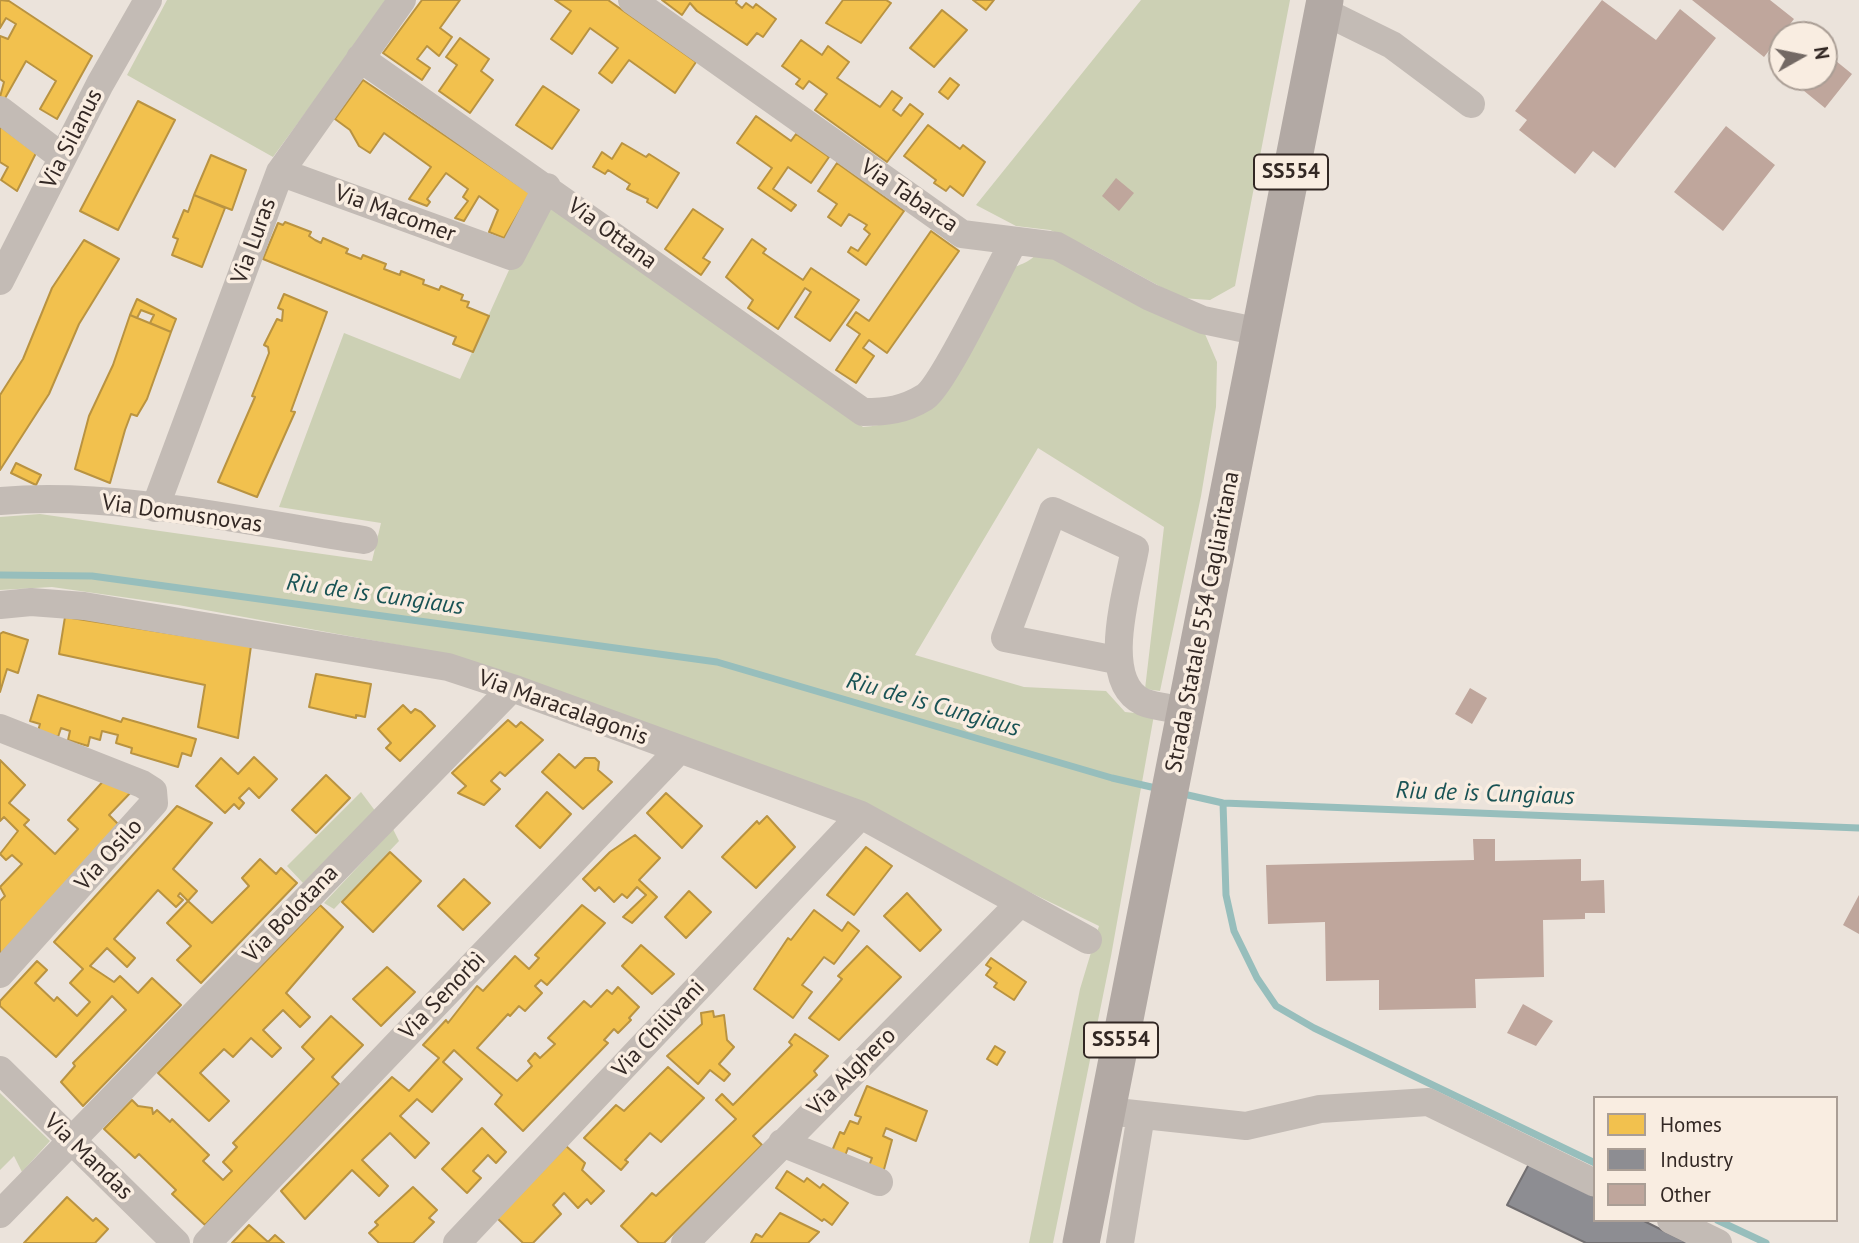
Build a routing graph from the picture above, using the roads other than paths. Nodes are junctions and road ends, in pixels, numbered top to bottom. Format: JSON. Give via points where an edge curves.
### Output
{"nodes":[{"id":1,"x":148,"y":0,"type":"edge"},
{"id":2,"x":402,"y":0,"type":"edge"},
{"id":3,"x":632,"y":0,"type":"edge"},
{"id":4,"x":1324,"y":6,"type":"edge"},
{"id":5,"x":360,"y":58,"type":"junction"},
{"id":6,"x":1471,"y":104,"type":"dead end"},
{"id":7,"x":0,"y":110,"type":"edge"},
{"id":8,"x":62,"y":157,"type":"junction"},
{"id":9,"x":280,"y":172,"type":"junction"},
{"id":10,"x":547,"y":187,"type":"junction"},
{"id":11,"x":1014,"y":241,"type":"junction"},
{"id":12,"x":1,"y":278,"type":"edge"},
{"id":13,"x":1260,"y":332,"type":"junction"},
{"id":14,"x":0,"y":501,"type":"edge"},
{"id":15,"x":155,"y":509,"type":"junction"},
{"id":16,"x":364,"y":540,"type":"dead end"},
{"id":17,"x":0,"y":605,"type":"edge"},
{"id":18,"x":1116,"y":660,"type":"junction"},
{"id":19,"x":512,"y":688,"type":"junction"},
{"id":20,"x":1183,"y":722,"type":"junction"},
{"id":21,"x":0,"y":728,"type":"edge"},
{"id":22,"x":679,"y":750,"type":"junction"},
{"id":23,"x":861,"y":815,"type":"junction"},
{"id":24,"x":1020,"y":902,"type":"junction"},
{"id":25,"x":1087,"y":940,"type":"dead end"},
{"id":26,"x":0,"y":974,"type":"edge"},
{"id":27,"x":0,"y":1070,"type":"edge"},
{"id":28,"x":1124,"y":1113,"type":"junction"},
{"id":29,"x":70,"y":1140,"type":"junction"},
{"id":30,"x":782,"y":1143,"type":"junction"},
{"id":31,"x":879,"y":1182,"type":"dead end"},
{"id":32,"x":1593,"y":1182,"type":"edge"},
{"id":33,"x":0,"y":1214,"type":"edge"},
{"id":34,"x":1675,"y":1222,"type":"edge"},
{"id":35,"x":176,"y":1243,"type":"edge"},
{"id":36,"x":207,"y":1243,"type":"edge"},
{"id":37,"x":457,"y":1243,"type":"edge"},
{"id":38,"x":685,"y":1243,"type":"edge"},
{"id":39,"x":1081,"y":1243,"type":"edge"},
{"id":40,"x":1120,"y":1243,"type":"edge"},
{"id":41,"x":1718,"y":1243,"type":"edge"}],
"edges":[{"from":1,"to":8,"type":"street","name":"Via Silanus"},
{"from":2,"to":5,"type":"street","name":"Via Luras"},
{"from":3,"to":11,"type":"street","name":"Via Tabarca","via":[[962,234]]},
{"from":4,"to":6,"type":"street","via":[[1392,45]]},
{"from":4,"to":13,"type":"main road","name":"Strada Statale 554 Cagliaritana","number":"SS554"},
{"from":5,"to":9,"type":"street","name":"Via Luras"},
{"from":5,"to":10,"type":"street","name":"Via Ottana"},
{"from":7,"to":8,"type":"street"},
{"from":8,"to":12,"type":"street","name":"Via Silanus"},
{"from":9,"to":10,"type":"street","name":"Via Macomer","via":[[511,256]]},
{"from":9,"to":15,"type":"street","name":"Via Luras"},
{"from":10,"to":11,"type":"street","name":"Via Ottana","via":[[863,412],[894,412],[927,395]]},
{"from":11,"to":13,"type":"street","name":"Via Tabarca","via":[[1057,246],[1203,320]]},
{"from":13,"to":20,"type":"main road","name":"Strada Statale 554 Cagliaritana","number":"SS554"},
{"from":14,"to":15,"type":"street","name":"Via Domusnovas","via":[[51,497]]},
{"from":15,"to":16,"type":"street","name":"Via Domusnovas"},
{"from":17,"to":19,"type":"street","name":"Via Maracalagonis","via":[[84,606],[448,667]]},
{"from":18,"to":18,"type":"street","via":[[1135,549],[1054,511],[1005,638]]},
{"from":18,"to":20,"type":"street","via":[[1125,687],[1142,702]]},
{"from":19,"to":22,"type":"street","name":"Via Maracalagonis"},
{"from":19,"to":29,"type":"street","name":"Via Bolotana"},
{"from":20,"to":28,"type":"main road","name":"Strada Statale 554 Cagliaritana","number":"SS554","via":[[1161,838]]},
{"from":21,"to":26,"type":"street","name":"Via Osilo","via":[[142,784],[153,792],[154,803]]},
{"from":22,"to":23,"type":"street","name":"Via Maracalagonis"},
{"from":22,"to":36,"type":"street","name":"Via Senorbì"},
{"from":23,"to":24,"type":"street","name":"Via Maracalagonis"},
{"from":23,"to":37,"type":"street","name":"Via Chilivani"},
{"from":24,"to":25,"type":"street","name":"Via Maracalagonis"},
{"from":24,"to":30,"type":"street","name":"Via Alghero"},
{"from":27,"to":29,"type":"street","name":"Via Mandas"},
{"from":28,"to":32,"type":"street","via":[[1246,1126],[1320,1109],[1428,1102]]},
{"from":28,"to":39,"type":"main road","name":"Strada Statale 554 Cagliaritana","number":"SS554"},
{"from":28,"to":40,"type":"street"},
{"from":29,"to":33,"type":"street","name":"Via Bolotana"},
{"from":29,"to":35,"type":"street","name":"Via Mandas"},
{"from":30,"to":31,"type":"street"},
{"from":30,"to":38,"type":"street","name":"Via Alghero"},
{"from":34,"to":41,"type":"street"}]}
